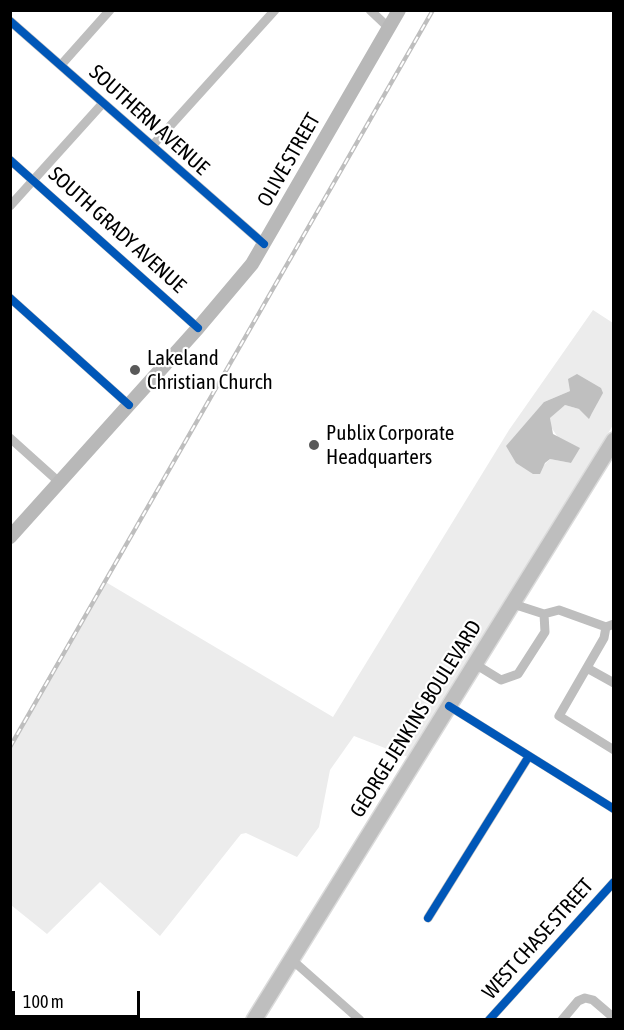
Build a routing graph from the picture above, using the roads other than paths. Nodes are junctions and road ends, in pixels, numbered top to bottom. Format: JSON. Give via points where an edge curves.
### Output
{"nodes":[{"id":1,"x":110,"y":10,"type":"edge"},
{"id":2,"x":275,"y":10,"type":"edge"},
{"id":3,"x":370,"y":10,"type":"edge"},
{"id":4,"x":399,"y":10,"type":"edge"},
{"id":5,"x":10,"y":21,"type":"edge"},
{"id":6,"x":389,"y":28,"type":"junction"},
{"id":7,"x":61,"y":66,"type":"junction"},
{"id":8,"x":103,"y":103,"type":"junction"},
{"id":9,"x":152,"y":146,"type":"junction"},
{"id":10,"x":10,"y":160,"type":"edge"},
{"id":11,"x":34,"y":180,"type":"junction"},
{"id":12,"x":10,"y":206,"type":"edge"},
{"id":13,"x":264,"y":244,"type":"junction"},
{"id":14,"x":10,"y":298,"type":"edge"},
{"id":15,"x":198,"y":328,"type":"junction"},
{"id":16,"x":129,"y":405,"type":"junction"},
{"id":17,"x":10,"y":438,"type":"edge"},
{"id":18,"x":614,"y":440,"type":"edge"},
{"id":19,"x":59,"y":482,"type":"junction"},
{"id":20,"x":10,"y":537,"type":"edge"},
{"id":21,"x":513,"y":604,"type":"junction"},
{"id":22,"x":544,"y":614,"type":"junction"},
{"id":23,"x":610,"y":625,"type":"edge"},
{"id":24,"x":475,"y":664,"type":"junction"},
{"id":25,"x":587,"y":668,"type":"junction"},
{"id":26,"x":614,"y":683,"type":"edge"},
{"id":27,"x":449,"y":706,"type":"junction"},
{"id":28,"x":614,"y":750,"type":"edge"},
{"id":29,"x":529,"y":756,"type":"junction"},
{"id":30,"x":614,"y":809,"type":"edge"},
{"id":31,"x":614,"y":882,"type":"edge"},
{"id":32,"x":428,"y":918,"type":"dead end"},
{"id":33,"x":291,"y":959,"type":"junction"},
{"id":34,"x":614,"y":1018,"type":"edge"},
{"id":35,"x":254,"y":1020,"type":"edge"},
{"id":36,"x":360,"y":1020,"type":"edge"},
{"id":37,"x":489,"y":1020,"type":"edge"},
{"id":38,"x":562,"y":1020,"type":"edge"}],
"edges":[{"from":1,"to":7,"type":"street"},
{"from":2,"to":9,"type":"street"},
{"from":3,"to":6,"type":"street"},
{"from":4,"to":6,"type":"main road","name":"OLIVE STREET"},
{"from":5,"to":7,"type":"street","name":"SOUTHERN AVENUE"},
{"from":6,"to":13,"type":"main road","name":"OLIVE STREET"},
{"from":7,"to":8,"type":"street","name":"SOUTHERN AVENUE"},
{"from":8,"to":9,"type":"street","name":"SOUTHERN AVENUE"},
{"from":8,"to":11,"type":"street"},
{"from":9,"to":13,"type":"street","name":"SOUTHERN AVENUE"},
{"from":10,"to":11,"type":"street","name":"SOUTH GRADY AVENUE"},
{"from":11,"to":12,"type":"street"},
{"from":11,"to":15,"type":"street","name":"SOUTH GRADY AVENUE"},
{"from":13,"to":15,"type":"main road","name":"OLIVE STREET","via":[[239,282]]},
{"from":14,"to":16,"type":"street"},
{"from":15,"to":16,"type":"main road","name":"OLIVE STREET"},
{"from":16,"to":19,"type":"main road","name":"OLIVE STREET"},
{"from":17,"to":19,"type":"street"},
{"from":18,"to":21,"type":"main road","name":"GEORGE JENKINS BOULEVARD"},
{"from":19,"to":20,"type":"main road","name":"OLIVE STREET"},
{"from":21,"to":22,"type":"street"},
{"from":21,"to":24,"type":"main road","name":"GEORGE JENKINS BOULEVARD"},
{"from":22,"to":23,"type":"street","via":[[559,610]]},
{"from":22,"to":24,"type":"street","via":[[545,632],[518,674],[501,680]]},
{"from":23,"to":25,"type":"street"},
{"from":24,"to":27,"type":"main road","name":"GEORGE JENKINS BOULEVARD"},
{"from":25,"to":26,"type":"street"},
{"from":25,"to":28,"type":"street","via":[[559,716]]},
{"from":27,"to":29,"type":"street"},
{"from":27,"to":33,"type":"main road","name":"GEORGE JENKINS BOULEVARD"},
{"from":29,"to":30,"type":"street"},
{"from":29,"to":32,"type":"street"},
{"from":31,"to":37,"type":"street","name":"WEST CHASE STREET"},
{"from":33,"to":35,"type":"main road","name":"GEORGE JENKINS BOULEVARD"},
{"from":33,"to":36,"type":"street"},
{"from":34,"to":38,"type":"street","via":[[588,999],[578,1001]]}]}
